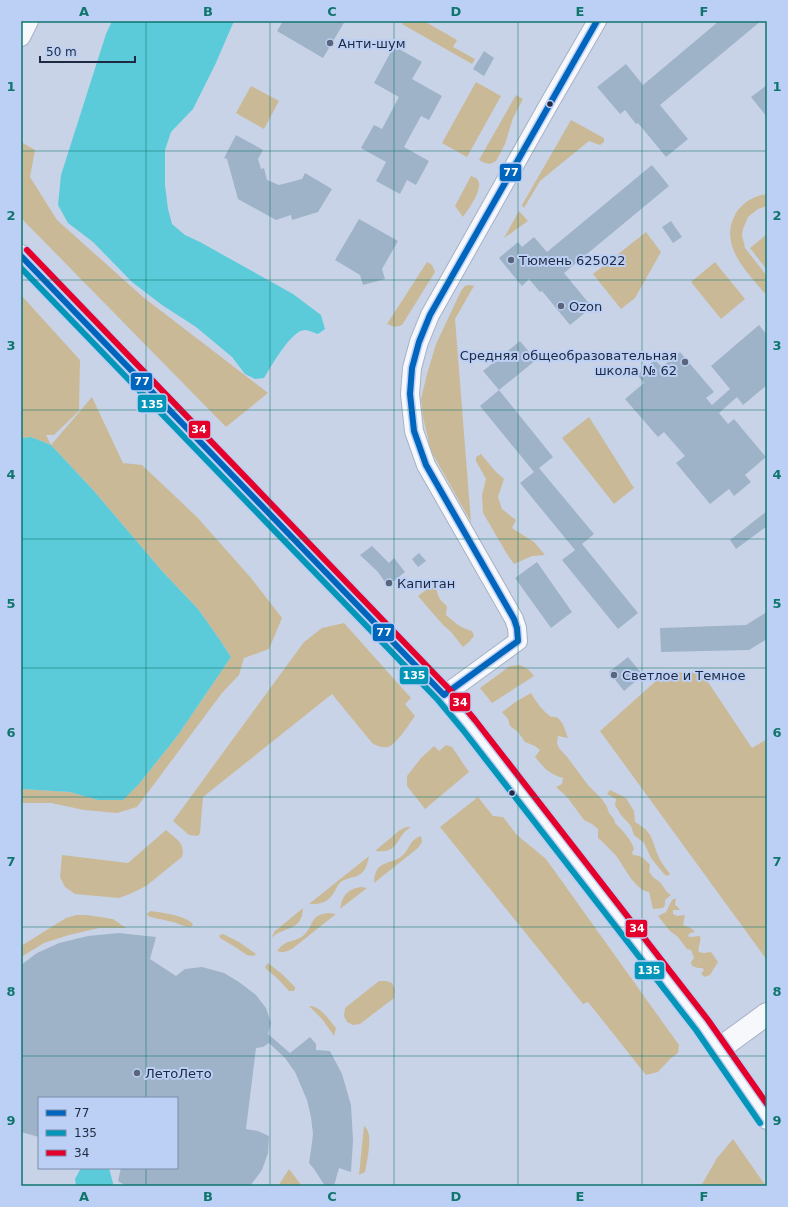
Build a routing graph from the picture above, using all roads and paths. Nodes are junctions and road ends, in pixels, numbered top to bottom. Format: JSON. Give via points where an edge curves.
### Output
{"nodes":[{"id":1,"x":29,"y":21,"type":"edge"},
{"id":2,"x":597,"y":21,"type":"edge"},
{"id":3,"x":21,"y":38,"type":"edge"},
{"id":4,"x":21,"y":256,"type":"edge"},
{"id":5,"x":444,"y":695,"type":"junction"},
{"id":6,"x":767,"y":1014,"type":"edge"},
{"id":7,"x":718,"y":1049,"type":"junction"},
{"id":8,"x":767,"y":1118,"type":"edge"}],
"edges":[{"from":1,"to":3,"type":"street"},
{"from":2,"to":5,"type":"street","via":[[430,316],[412,368],[410,394],[414,431],[426,466],[517,628],[518,641]]},
{"from":4,"to":5,"type":"main road"},
{"from":5,"to":7,"type":"main road","via":[[702,1025]]},
{"from":6,"to":7,"type":"main road"},
{"from":7,"to":8,"type":"main road"}]}
